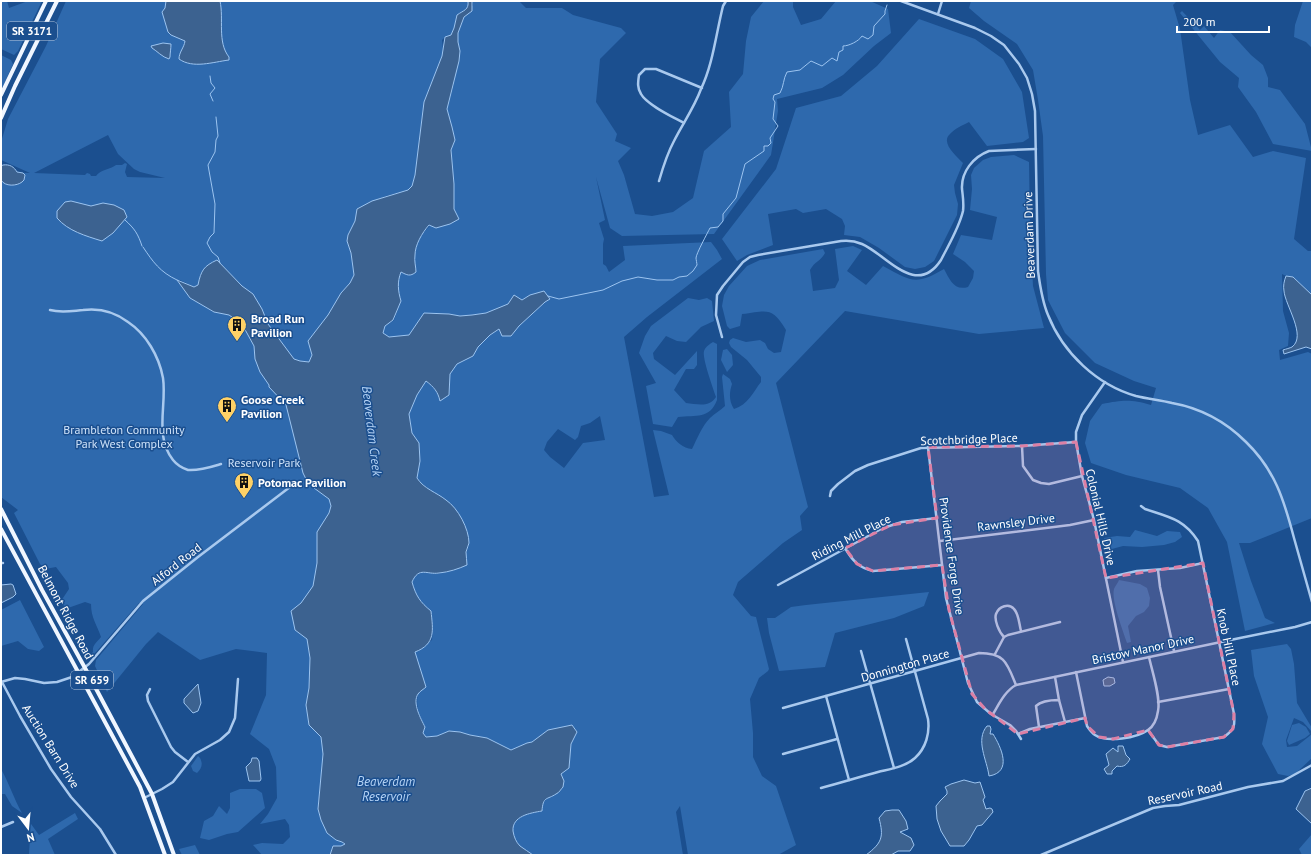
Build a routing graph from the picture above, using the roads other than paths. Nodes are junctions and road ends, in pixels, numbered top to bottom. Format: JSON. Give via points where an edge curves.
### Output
{"nodes":[{"id":1,"x":46,"y":1,"type":"edge"},
{"id":2,"x":57,"y":1,"type":"edge"},
{"id":3,"x":726,"y":1,"type":"edge"},
{"id":4,"x":902,"y":1,"type":"edge"},
{"id":5,"x":942,"y":1,"type":"edge"},
{"id":6,"x":938,"y":14,"type":"junction"},
{"id":7,"x":702,"y":88,"type":"junction"},
{"id":8,"x":1,"y":95,"type":"edge"},
{"id":9,"x":1,"y":118,"type":"edge"},
{"id":10,"x":684,"y":123,"type":"junction"},
{"id":11,"x":1036,"y":149,"type":"junction"},
{"id":12,"x":659,"y":181,"type":"dead end"},
{"id":13,"x":50,"y":310,"type":"dead end"},
{"id":14,"x":722,"y":337,"type":"dead end"},
{"id":15,"x":1104,"y":382,"type":"junction"},
{"id":16,"x":1076,"y":442,"type":"junction"},
{"id":17,"x":1022,"y":446,"type":"junction"},
{"id":18,"x":928,"y":447,"type":"junction"},
{"id":19,"x":221,"y":464,"type":"dead end"},
{"id":20,"x":1082,"y":476,"type":"junction"},
{"id":21,"x":290,"y":487,"type":"dead end"},
{"id":22,"x":830,"y":496,"type":"dead end"},
{"id":23,"x":1141,"y":506,"type":"dead end"},
{"id":24,"x":1,"y":509,"type":"edge"},
{"id":25,"x":937,"y":518,"type":"junction"},
{"id":26,"x":1094,"y":520,"type":"junction"},
{"id":27,"x":1,"y":529,"type":"edge"},
{"id":28,"x":940,"y":541,"type":"junction"},
{"id":29,"x":845,"y":548,"type":"junction"},
{"id":30,"x":1203,"y":563,"type":"junction"},
{"id":31,"x":942,"y":565,"type":"junction"},
{"id":32,"x":1158,"y":570,"type":"junction"},
{"id":33,"x":1106,"y":578,"type":"junction"},
{"id":34,"x":778,"y":585,"type":"dead end"},
{"id":35,"x":1312,"y":602,"type":"edge"},
{"id":36,"x":1060,"y":622,"type":"dead end"},
{"id":37,"x":1312,"y":622,"type":"edge"},
{"id":38,"x":1021,"y":630,"type":"junction"},
{"id":39,"x":1004,"y":637,"type":"junction"},
{"id":40,"x":906,"y":638,"type":"dead end"},
{"id":41,"x":1219,"y":642,"type":"junction"},
{"id":42,"x":861,"y":651,"type":"dead end"},
{"id":43,"x":1174,"y":651,"type":"junction"},
{"id":44,"x":995,"y":654,"type":"junction"},
{"id":45,"x":1149,"y":657,"type":"junction"},
{"id":46,"x":962,"y":658,"type":"junction"},
{"id":47,"x":1123,"y":662,"type":"junction"},
{"id":48,"x":85,"y":668,"type":"junction"},
{"id":49,"x":78,"y":672,"type":"junction"},
{"id":50,"x":914,"y":672,"type":"junction"},
{"id":51,"x":1076,"y":672,"type":"junction"},
{"id":52,"x":1055,"y":677,"type":"junction"},
{"id":53,"x":238,"y":679,"type":"dead end"},
{"id":54,"x":2,"y":682,"type":"edge"},
{"id":55,"x":870,"y":684,"type":"junction"},
{"id":56,"x":1016,"y":684,"type":"junction"},
{"id":57,"x":150,"y":689,"type":"dead end"},
{"id":58,"x":1228,"y":689,"type":"junction"},
{"id":59,"x":826,"y":696,"type":"junction"},
{"id":60,"x":1060,"y":700,"type":"junction"},
{"id":61,"x":1158,"y":702,"type":"junction"},
{"id":62,"x":783,"y":708,"type":"dead end"},
{"id":63,"x":993,"y":714,"type":"junction"},
{"id":64,"x":1085,"y":718,"type":"junction"},
{"id":65,"x":1065,"y":722,"type":"junction"},
{"id":66,"x":1039,"y":727,"type":"junction"},
{"id":67,"x":1148,"y":730,"type":"junction"},
{"id":68,"x":1018,"y":734,"type":"junction"},
{"id":69,"x":837,"y":739,"type":"junction"},
{"id":70,"x":1021,"y":739,"type":"dead end"},
{"id":71,"x":783,"y":754,"type":"dead end"},
{"id":72,"x":188,"y":762,"type":"junction"},
{"id":73,"x":1312,"y":765,"type":"edge"},
{"id":74,"x":894,"y":768,"type":"junction"},
{"id":75,"x":849,"y":780,"type":"junction"},
{"id":76,"x":821,"y":788,"type":"dead end"},
{"id":77,"x":152,"y":794,"type":"junction"},
{"id":78,"x":144,"y":798,"type":"junction"},
{"id":79,"x":13,"y":822,"type":"dead end"},
{"id":80,"x":1,"y":827,"type":"edge"},
{"id":81,"x":116,"y":855,"type":"edge"},
{"id":82,"x":165,"y":855,"type":"edge"},
{"id":83,"x":174,"y":855,"type":"edge"},
{"id":84,"x":1040,"y":855,"type":"edge"}],
"edges":[{"from":1,"to":8,"type":"main road","number":"SR 3171"},
{"from":2,"to":9,"type":"main road","number":"SR 3171"},
{"from":3,"to":7,"type":"street"},
{"from":4,"to":6,"type":"street","name":"Beaverdam Drive"},
{"from":5,"to":6,"type":"street"},
{"from":6,"to":11,"type":"street","name":"Beaverdam Drive","via":[[991,36],[1012,54],[1027,78],[1032,94]]},
{"from":7,"to":10,"type":"street"},
{"from":7,"to":10,"type":"street","via":[[656,69],[646,69],[639,75],[640,94]]},
{"from":10,"to":12,"type":"street","via":[[665,159]]},
{"from":11,"to":14,"type":"street","via":[[989,151],[970,165],[962,184],[964,204],[961,218],[941,260],[926,273],[906,273],[869,247],[854,241],[750,257],[736,269],[717,295],[716,315]]},
{"from":11,"to":15,"type":"street","name":"Beaverdam Drive","via":[[1038,271],[1041,294],[1056,334],[1071,353]]},
{"from":13,"to":19,"type":"street","via":[[99,310],[117,315],[135,327],[154,352],[162,372],[163,432],[171,458],[189,470]]},
{"from":15,"to":16,"type":"street","name":"Colonial Hills Drive","via":[[1082,414],[1076,432]]},
{"from":15,"to":35,"type":"street","name":"Beaverdam Drive","via":[[1135,395],[1193,408],[1233,430],[1246,442],[1266,465],[1278,487]]},
{"from":16,"to":17,"type":"street","name":"Scotchbridge Place"},
{"from":16,"to":20,"type":"street","name":"Colonial Hills Drive"},
{"from":17,"to":18,"type":"street","name":"Scotchbridge Place"},
{"from":17,"to":20,"type":"street","via":[[1023,466],[1033,480],[1050,484]]},
{"from":18,"to":22,"type":"street","name":"Scotchbridge Place","via":[[856,471],[838,484]]},
{"from":18,"to":25,"type":"street","name":"Providence Forge Drive"},
{"from":20,"to":26,"type":"street","name":"Colonial Hills Drive"},
{"from":21,"to":48,"type":"street","name":"Alford Road","via":[[143,600]]},
{"from":23,"to":30,"type":"street","name":"Knob Hill Place","via":[[1184,524],[1198,541]]},
{"from":24,"to":48,"type":"main road","name":"Belmont Ridge Road","number":"SR 659"},
{"from":25,"to":28,"type":"street","name":"Providence Forge Drive"},
{"from":25,"to":29,"type":"street","name":"Riding Mill Place","via":[[910,520],[891,525]]},
{"from":26,"to":28,"type":"street","name":"Rawnsley Drive"},
{"from":26,"to":33,"type":"street","name":"Colonial Hills Drive"},
{"from":27,"to":49,"type":"main road","name":"Belmont Ridge Road","number":"SR 659"},
{"from":28,"to":31,"type":"street","name":"Providence Forge Drive"},
{"from":29,"to":31,"type":"street","via":[[852,559],[866,570]]},
{"from":29,"to":34,"type":"street","name":"Riding Mill Place"},
{"from":30,"to":32,"type":"street"},
{"from":30,"to":41,"type":"street","name":"Knob Hill Place"},
{"from":31,"to":46,"type":"street","name":"Providence Forge Drive","via":[[949,610]]},
{"from":32,"to":33,"type":"street","via":[[1137,571]]},
{"from":32,"to":43,"type":"street"},
{"from":33,"to":47,"type":"street","name":"Colonial Hills Drive"},
{"from":36,"to":38,"type":"street"},
{"from":37,"to":41,"type":"street","name":"Bristow Manor Drive"},
{"from":38,"to":39,"type":"street"},
{"from":38,"to":39,"type":"street","via":[[1014,609],[1009,606],[1002,607],[996,616],[1000,633]]},
{"from":39,"to":44,"type":"street"},
{"from":40,"to":50,"type":"street"},
{"from":41,"to":43,"type":"street","name":"Bristow Manor Drive"},
{"from":41,"to":58,"type":"street","name":"Knob Hill Place"},
{"from":42,"to":55,"type":"street"},
{"from":43,"to":45,"type":"street","name":"Bristow Manor Drive"},
{"from":44,"to":46,"type":"street","name":"Donnington Place","via":[[979,653]]},
{"from":44,"to":56,"type":"street","via":[[1005,662]]},
{"from":45,"to":47,"type":"street","name":"Bristow Manor Drive"},
{"from":45,"to":61,"type":"street"},
{"from":46,"to":50,"type":"street","name":"Donnington Place"},
{"from":46,"to":63,"type":"street","name":"Providence Forge Drive","via":[[972,694],[977,702]]},
{"from":47,"to":51,"type":"street","name":"Bristow Manor Drive"},
{"from":48,"to":49,"type":"street","name":"Alford Road"},
{"from":48,"to":77,"type":"main road","name":"Belmont Ridge Road","number":"SR 659"},
{"from":49,"to":54,"type":"street","name":"Alford Road","via":[[66,680],[57,682],[15,678]]},
{"from":49,"to":78,"type":"main road","name":"Belmont Ridge Road","number":"SR 659"},
{"from":50,"to":55,"type":"street","name":"Donnington Place"},
{"from":50,"to":74,"type":"street","via":[[928,719],[928,736],[915,758]]},
{"from":51,"to":52,"type":"street","name":"Bristow Manor Drive"},
{"from":51,"to":64,"type":"street"},
{"from":52,"to":56,"type":"street","name":"Bristow Manor Drive"},
{"from":52,"to":60,"type":"street"},
{"from":53,"to":72,"type":"street","via":[[234,718],[229,732],[195,754]]},
{"from":54,"to":81,"type":"street","name":"Auction Barn Drive","via":[[51,769],[100,829]]},
{"from":55,"to":59,"type":"street","name":"Donnington Place"},
{"from":55,"to":74,"type":"street"},
{"from":56,"to":63,"type":"street","via":[[1006,693]]},
{"from":57,"to":72,"type":"street","via":[[148,701],[168,743]]},
{"from":58,"to":61,"type":"street"},
{"from":58,"to":67,"type":"street","name":"Knob Hill Place","via":[[1235,724],[1224,737],[1167,747],[1159,745]]},
{"from":59,"to":62,"type":"street","name":"Donnington Place"},
{"from":59,"to":69,"type":"street"},
{"from":60,"to":65,"type":"street"},
{"from":60,"to":66,"type":"street","via":[[1038,703],[1036,706]]},
{"from":61,"to":67,"type":"street","via":[[1155,722]]},
{"from":63,"to":68,"type":"street","name":"Providence Forge Drive","via":[[1010,725]]},
{"from":64,"to":65,"type":"street"},
{"from":64,"to":67,"type":"street","via":[[1087,726],[1095,735],[1104,739],[1134,736]]},
{"from":65,"to":66,"type":"street"},
{"from":66,"to":68,"type":"street"},
{"from":68,"to":70,"type":"street","name":"Providence Forge Drive"},
{"from":69,"to":71,"type":"street"},
{"from":69,"to":75,"type":"street"},
{"from":72,"to":77,"type":"street","via":[[173,782]]},
{"from":73,"to":84,"type":"street","name":"Reservoir Road","via":[[1283,781],[1248,786],[1179,805],[1153,808]]},
{"from":74,"to":75,"type":"street"},
{"from":75,"to":76,"type":"street"},
{"from":77,"to":78,"type":"street"},
{"from":77,"to":83,"type":"main road","name":"Belmont Ridge Road","number":"SR 659"},
{"from":78,"to":82,"type":"main road","name":"Belmont Ridge Road","number":"SR 659"},
{"from":79,"to":80,"type":"street"}]}
